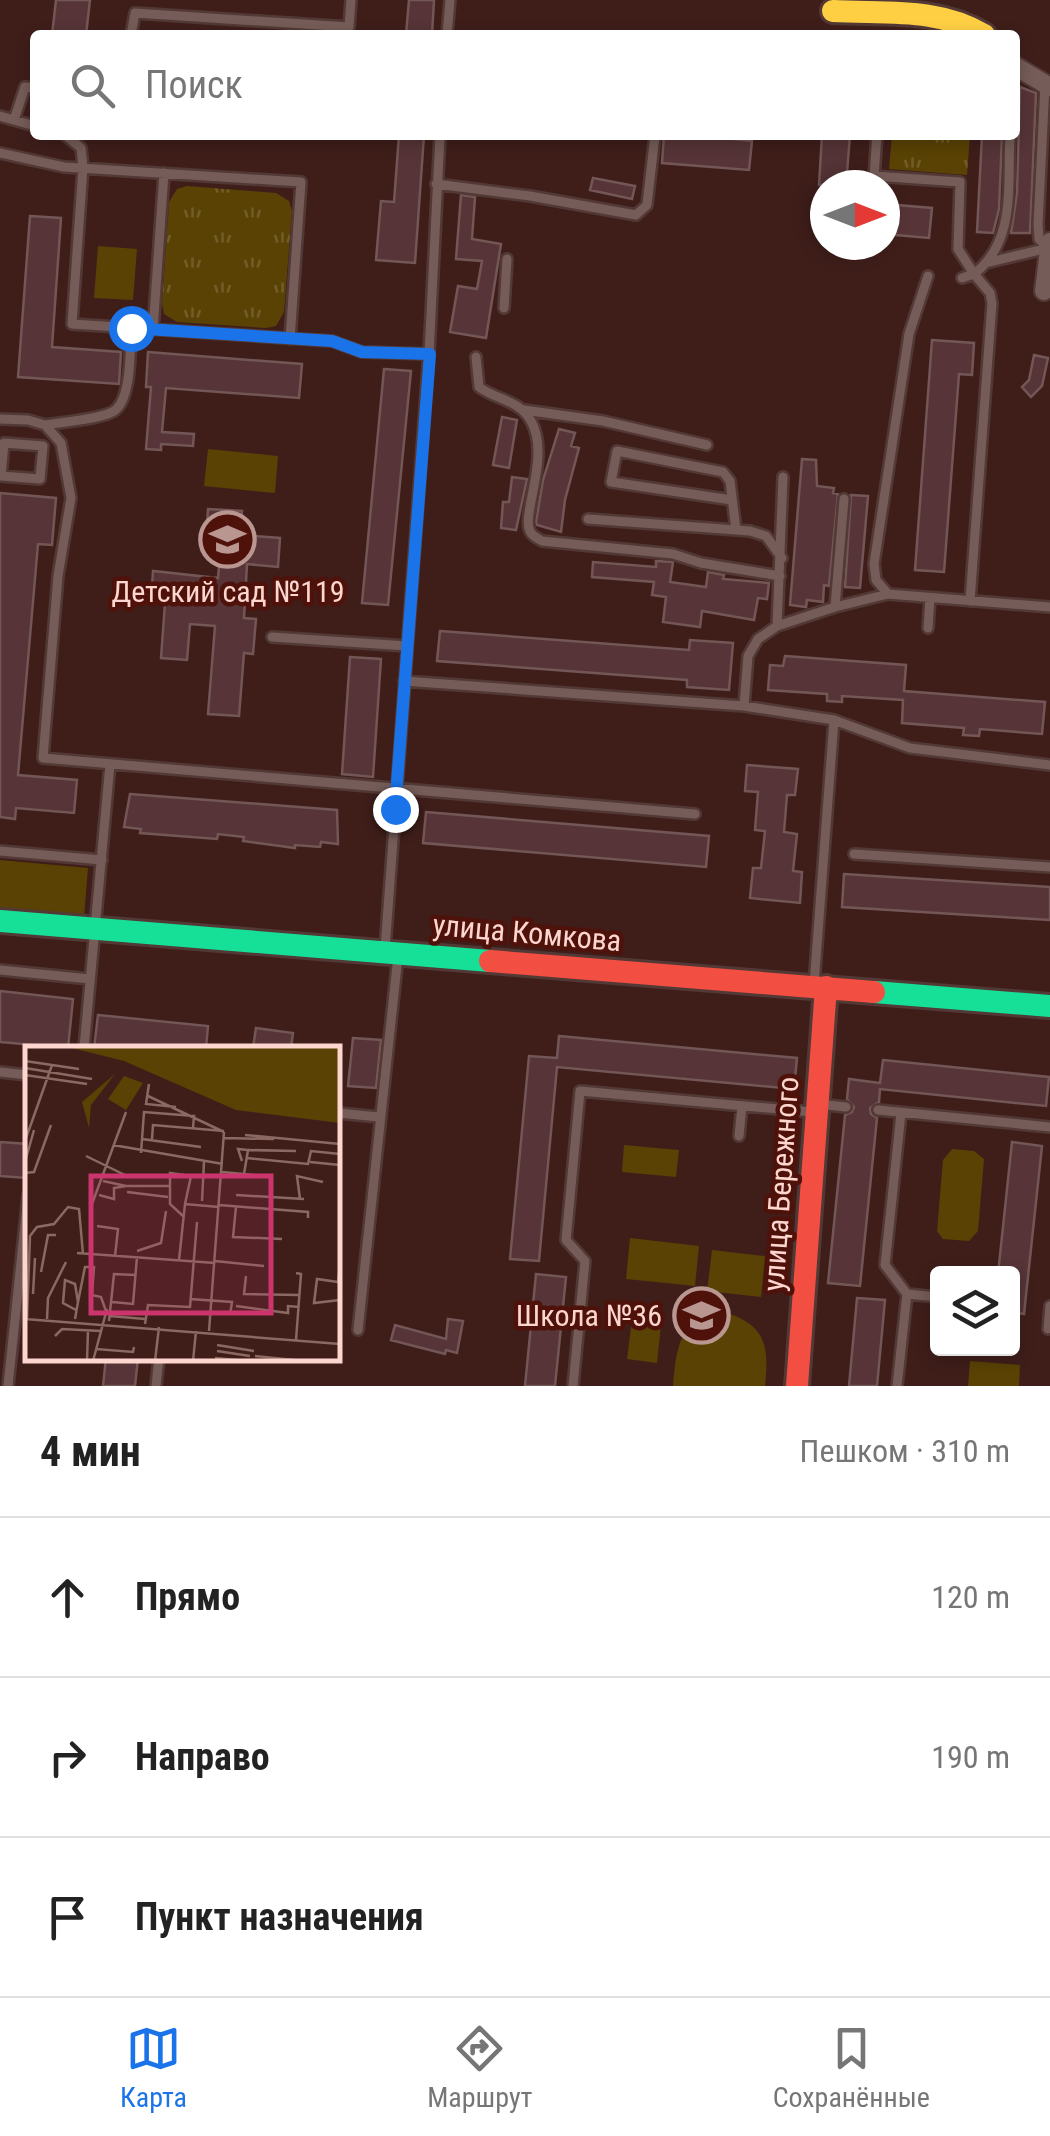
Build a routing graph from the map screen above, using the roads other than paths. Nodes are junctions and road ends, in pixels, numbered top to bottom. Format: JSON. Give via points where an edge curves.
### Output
{"nodes":[{"id":1,"x":351,"y":0,"type":"edge"},
{"id":2,"x":450,"y":0,"type":"edge"},
{"id":3,"x":833,"y":10,"type":"dead end"},
{"id":4,"x":132,"y":30,"type":"edge"},
{"id":5,"x":447,"y":30,"type":"edge"},
{"id":6,"x":976,"y":30,"type":"edge"},
{"id":7,"x":1020,"y":69,"type":"edge"},
{"id":8,"x":1047,"y":86,"type":"edge"},
{"id":9,"x":30,"y":88,"type":"edge"},
{"id":10,"x":0,"y":116,"type":"edge"},
{"id":11,"x":14,"y":120,"type":"junction"},
{"id":12,"x":30,"y":125,"type":"edge"},
{"id":13,"x":71,"y":140,"type":"edge"},
{"id":14,"x":440,"y":140,"type":"edge"},
{"id":15,"x":654,"y":140,"type":"edge"},
{"id":16,"x":876,"y":140,"type":"edge"},
{"id":17,"x":1010,"y":140,"type":"edge"},
{"id":18,"x":0,"y":153,"type":"edge"},
{"id":19,"x":83,"y":167,"type":"junction"},
{"id":20,"x":164,"y":172,"type":"junction"},
{"id":21,"x":436,"y":184,"type":"junction"},
{"id":22,"x":1049,"y":245,"type":"edge"},
{"id":23,"x":506,"y":259,"type":"dead end"},
{"id":24,"x":990,"y":262,"type":"junction"},
{"id":25,"x":974,"y":274,"type":"junction"},
{"id":26,"x":928,"y":276,"type":"dead end"},
{"id":27,"x":962,"y":278,"type":"dead end"},
{"id":28,"x":1044,"y":291,"type":"dead end"},
{"id":29,"x":504,"y":308,"type":"dead end"},
{"id":30,"x":131,"y":328,"type":"junction"},
{"id":31,"x":153,"y":330,"type":"junction"},
{"id":32,"x":290,"y":340,"type":"junction"},
{"id":33,"x":430,"y":354,"type":"junction"},
{"id":34,"x":476,"y":357,"type":"dead end"},
{"id":35,"x":523,"y":410,"type":"junction"},
{"id":36,"x":0,"y":419,"type":"edge"},
{"id":37,"x":28,"y":420,"type":"junction"},
{"id":38,"x":45,"y":426,"type":"junction"},
{"id":39,"x":26,"y":445,"type":"junction"},
{"id":40,"x":707,"y":445,"type":"dead end"},
{"id":41,"x":782,"y":477,"type":"dead end"},
{"id":42,"x":844,"y":499,"type":"dead end"},
{"id":43,"x":732,"y":500,"type":"junction"},
{"id":44,"x":588,"y":519,"type":"dead end"},
{"id":45,"x":736,"y":530,"type":"junction"},
{"id":46,"x":782,"y":558,"type":"junction"},
{"id":47,"x":780,"y":576,"type":"junction"},
{"id":48,"x":888,"y":594,"type":"junction"},
{"id":49,"x":930,"y":598,"type":"junction"},
{"id":50,"x":970,"y":601,"type":"junction"},
{"id":51,"x":835,"y":607,"type":"junction"},
{"id":52,"x":1050,"y":607,"type":"edge"},
{"id":53,"x":777,"y":626,"type":"junction"},
{"id":54,"x":928,"y":628,"type":"dead end"},
{"id":55,"x":272,"y":636,"type":"dead end"},
{"id":56,"x":407,"y":646,"type":"junction"},
{"id":57,"x":404,"y":681,"type":"junction"},
{"id":58,"x":744,"y":706,"type":"junction"},
{"id":59,"x":834,"y":720,"type":"junction"},
{"id":60,"x":110,"y":764,"type":"junction"},
{"id":61,"x":1050,"y":765,"type":"edge"},
{"id":62,"x":396,"y":788,"type":"junction"},
{"id":63,"x":695,"y":814,"type":"dead end"},
{"id":64,"x":0,"y":851,"type":"edge"},
{"id":65,"x":854,"y":854,"type":"dead end"},
{"id":66,"x":102,"y":860,"type":"junction"},
{"id":67,"x":1050,"y":867,"type":"edge"},
{"id":68,"x":0,"y":921,"type":"edge"},
{"id":69,"x":96,"y":929,"type":"junction"},
{"id":70,"x":392,"y":952,"type":"junction"},
{"id":71,"x":0,"y":970,"type":"edge"},
{"id":72,"x":90,"y":979,"type":"junction"},
{"id":73,"x":820,"y":987,"type":"junction"},
{"id":74,"x":1050,"y":1006,"type":"edge"},
{"id":75,"x":84,"y":1046,"type":"edge"},
{"id":76,"x":0,"y":1072,"type":"edge"},
{"id":77,"x":25,"y":1075,"type":"edge"},
{"id":78,"x":742,"y":1106,"type":"junction"},
{"id":79,"x":846,"y":1107,"type":"dead end"},
{"id":80,"x":815,"y":1108,"type":"junction"},
{"id":81,"x":878,"y":1110,"type":"dead end"},
{"id":82,"x":340,"y":1113,"type":"edge"},
{"id":83,"x":900,"y":1113,"type":"junction"},
{"id":84,"x":379,"y":1117,"type":"junction"},
{"id":85,"x":1050,"y":1127,"type":"edge"},
{"id":86,"x":739,"y":1136,"type":"dead end"},
{"id":87,"x":25,"y":1224,"type":"edge"},
{"id":88,"x":907,"y":1294,"type":"junction"},
{"id":89,"x":930,"y":1296,"type":"edge"},
{"id":90,"x":1050,"y":1306,"type":"edge"},
{"id":91,"x":1048,"y":1329,"type":"dead end"},
{"id":92,"x":358,"y":1330,"type":"dead end"},
{"id":93,"x":159,"y":1361,"type":"edge"},
{"id":94,"x":8,"y":1386,"type":"edge"},
{"id":95,"x":156,"y":1386,"type":"edge"},
{"id":96,"x":573,"y":1386,"type":"edge"},
{"id":97,"x":796,"y":1386,"type":"edge"},
{"id":98,"x":898,"y":1386,"type":"edge"}],
"edges":[{"from":1,"to":4,"type":"lane","via":[[349,27],[135,13]]},
{"from":2,"to":5,"type":"lane"},
{"from":3,"to":6,"type":"street","via":[[923,15]]},
{"from":7,"to":8,"type":"street"},
{"from":8,"to":22,"type":"lane","via":[[1038,224],[1039,239]]},
{"from":9,"to":11,"type":"lane"},
{"from":10,"to":11,"type":"lane"},
{"from":11,"to":12,"type":"lane"},
{"from":13,"to":19,"type":"lane","via":[[81,148]]},
{"from":14,"to":21,"type":"lane"},
{"from":15,"to":21,"type":"lane","via":[[647,206],[636,216]]},
{"from":16,"to":25,"type":"lane","via":[[874,176],[960,182],[958,249]]},
{"from":17,"to":24,"type":"lane","via":[[1005,234]]},
{"from":18,"to":19,"type":"lane"},
{"from":19,"to":20,"type":"lane"},
{"from":19,"to":30,"type":"lane","via":[[72,324]]},
{"from":20,"to":31,"type":"lane"},
{"from":20,"to":32,"type":"lane","via":[[301,182]]},
{"from":21,"to":33,"type":"lane"},
{"from":22,"to":24,"type":"lane"},
{"from":22,"to":28,"type":"street"},
{"from":23,"to":29,"type":"lane"},
{"from":24,"to":25,"type":"lane"},
{"from":25,"to":27,"type":"lane"},
{"from":25,"to":50,"type":"lane","via":[[992,303]]},
{"from":26,"to":48,"type":"lane","via":[[909,334],[874,564]]},
{"from":30,"to":31,"type":"lane"},
{"from":30,"to":38,"type":"lane","via":[[126,388],[113,412]]},
{"from":31,"to":32,"type":"lane"},
{"from":32,"to":33,"type":"lane"},
{"from":33,"to":56,"type":"lane"},
{"from":34,"to":35,"type":"lane","via":[[479,386]]},
{"from":35,"to":40,"type":"lane"},
{"from":35,"to":47,"type":"lane","via":[[536,432],[528,523],[535,537]]},
{"from":36,"to":37,"type":"lane"},
{"from":37,"to":38,"type":"lane"},
{"from":37,"to":39,"type":"lane"},
{"from":38,"to":60,"type":"lane","via":[[61,444],[70,498],[43,758]]},
{"from":39,"to":39,"type":"lane","via":[[4,443],[1,476],[40,480],[43,446]]},
{"from":41,"to":46,"type":"lane"},
{"from":42,"to":51,"type":"lane"},
{"from":43,"to":43,"type":"lane","via":[[610,482],[617,451],[723,472]]},
{"from":43,"to":45,"type":"lane"},
{"from":44,"to":45,"type":"lane"},
{"from":45,"to":46,"type":"lane","via":[[766,536]]},
{"from":46,"to":47,"type":"lane"},
{"from":47,"to":53,"type":"lane"},
{"from":48,"to":49,"type":"lane"},
{"from":48,"to":51,"type":"lane"},
{"from":49,"to":50,"type":"lane"},
{"from":49,"to":54,"type":"lane"},
{"from":50,"to":52,"type":"lane"},
{"from":51,"to":53,"type":"lane"},
{"from":53,"to":58,"type":"lane","via":[[748,656]]},
{"from":55,"to":56,"type":"lane"},
{"from":56,"to":57,"type":"lane"},
{"from":57,"to":58,"type":"lane"},
{"from":57,"to":62,"type":"lane"},
{"from":58,"to":59,"type":"lane"},
{"from":59,"to":61,"type":"lane","via":[[910,748]]},
{"from":59,"to":73,"type":"lane"},
{"from":60,"to":62,"type":"lane"},
{"from":60,"to":66,"type":"lane"},
{"from":62,"to":63,"type":"lane"},
{"from":62,"to":70,"type":"lane"},
{"from":64,"to":66,"type":"lane"},
{"from":65,"to":67,"type":"lane"},
{"from":66,"to":69,"type":"lane"},
{"from":68,"to":69,"type":"street","name":"улица Комкова"},
{"from":69,"to":70,"type":"street","name":"улица Комкова"},
{"from":69,"to":72,"type":"lane"},
{"from":70,"to":73,"type":"street","name":"улица Комкова"},
{"from":70,"to":84,"type":"lane"},
{"from":71,"to":72,"type":"lane"},
{"from":72,"to":75,"type":"lane"},
{"from":73,"to":74,"type":"street","name":"улица Комкова"},
{"from":73,"to":80,"type":"street","name":"улица Бережного"},
{"from":76,"to":77,"type":"lane"},
{"from":78,"to":80,"type":"lane"},
{"from":78,"to":86,"type":"lane"},
{"from":78,"to":96,"type":"lane","via":[[580,1091],[566,1240],[585,1261]]},
{"from":79,"to":80,"type":"lane"},
{"from":80,"to":97,"type":"street","name":"улица Бережного"},
{"from":81,"to":83,"type":"lane"},
{"from":82,"to":84,"type":"lane"},
{"from":83,"to":85,"type":"lane"},
{"from":83,"to":88,"type":"lane","via":[[885,1265]]},
{"from":84,"to":92,"type":"lane"},
{"from":87,"to":94,"type":"lane"},
{"from":88,"to":89,"type":"lane"},
{"from":88,"to":98,"type":"lane"},
{"from":90,"to":91,"type":"lane"},
{"from":93,"to":95,"type":"lane"}]}
